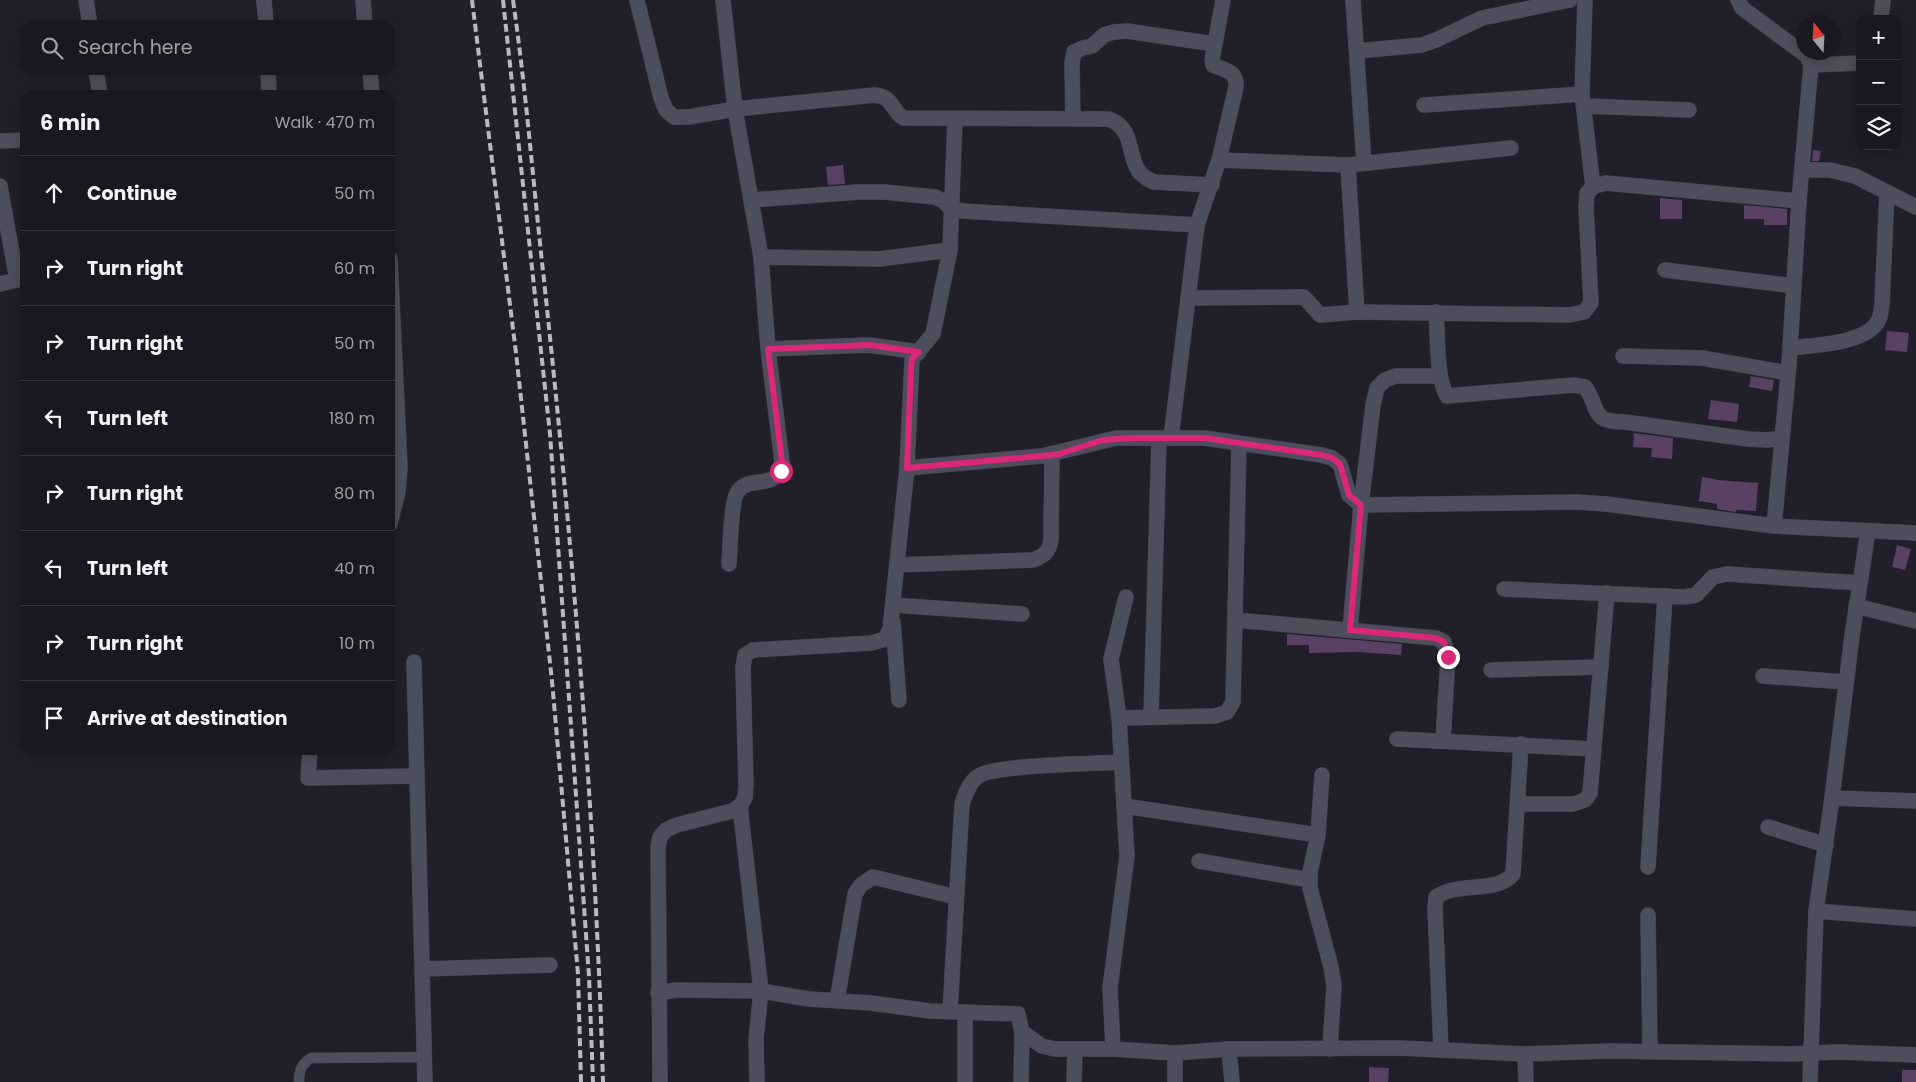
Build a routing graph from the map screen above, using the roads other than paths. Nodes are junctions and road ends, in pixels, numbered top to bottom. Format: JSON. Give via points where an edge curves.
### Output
{"nodes":[{"id":1,"x":86,"y":0,"type":"edge"},
{"id":2,"x":264,"y":0,"type":"edge"},
{"id":3,"x":363,"y":0,"type":"edge"},
{"id":4,"x":637,"y":0,"type":"edge"},
{"id":5,"x":723,"y":0,"type":"edge"},
{"id":6,"x":1223,"y":0,"type":"edge"},
{"id":7,"x":1353,"y":0,"type":"edge"},
{"id":8,"x":1570,"y":0,"type":"edge"},
{"id":9,"x":1585,"y":0,"type":"edge"},
{"id":10,"x":1738,"y":0,"type":"edge"},
{"id":11,"x":1883,"y":0,"type":"edge"},
{"id":12,"x":1881,"y":15,"type":"edge"},
{"id":13,"x":89,"y":20,"type":"edge"},
{"id":14,"x":266,"y":20,"type":"edge"},
{"id":15,"x":365,"y":20,"type":"edge"},
{"id":16,"x":1214,"y":44,"type":"junction"},
{"id":17,"x":1357,"y":51,"type":"junction"},
{"id":18,"x":1856,"y":63,"type":"edge"},
{"id":19,"x":1811,"y":65,"type":"junction"},
{"id":20,"x":97,"y":75,"type":"edge"},
{"id":21,"x":268,"y":75,"type":"edge"},
{"id":22,"x":370,"y":75,"type":"edge"},
{"id":23,"x":99,"y":90,"type":"edge"},
{"id":24,"x":269,"y":90,"type":"edge"},
{"id":25,"x":372,"y":90,"type":"edge"},
{"id":26,"x":1583,"y":100,"type":"junction"},
{"id":27,"x":1424,"y":105,"type":"dead end"},
{"id":28,"x":735,"y":109,"type":"junction"},
{"id":29,"x":1688,"y":110,"type":"dead end"},
{"id":30,"x":955,"y":119,"type":"junction"},
{"id":31,"x":1073,"y":119,"type":"junction"},
{"id":32,"x":20,"y":140,"type":"edge"},
{"id":33,"x":0,"y":141,"type":"edge"},
{"id":34,"x":1512,"y":148,"type":"dead end"},
{"id":35,"x":1219,"y":160,"type":"junction"},
{"id":36,"x":1364,"y":163,"type":"junction"},
{"id":37,"x":1348,"y":165,"type":"junction"},
{"id":38,"x":1802,"y":170,"type":"junction"},
{"id":39,"x":1212,"y":185,"type":"junction"},
{"id":40,"x":0,"y":186,"type":"edge"},
{"id":41,"x":1593,"y":186,"type":"junction"},
{"id":42,"x":1887,"y":192,"type":"junction"},
{"id":43,"x":751,"y":200,"type":"junction"},
{"id":44,"x":1799,"y":201,"type":"junction"},
{"id":45,"x":1916,"y":207,"type":"edge"},
{"id":46,"x":951,"y":208,"type":"junction"},
{"id":47,"x":1198,"y":225,"type":"junction"},
{"id":48,"x":950,"y":250,"type":"junction"},
{"id":49,"x":761,"y":257,"type":"junction"},
{"id":50,"x":1665,"y":270,"type":"dead end"},
{"id":51,"x":20,"y":275,"type":"edge"},
{"id":52,"x":20,"y":279,"type":"edge"},
{"id":53,"x":0,"y":284,"type":"edge"},
{"id":54,"x":1794,"y":286,"type":"junction"},
{"id":55,"x":1188,"y":298,"type":"junction"},
{"id":56,"x":1357,"y":312,"type":"junction"},
{"id":57,"x":1436,"y":312,"type":"junction"},
{"id":58,"x":1790,"y":348,"type":"junction"},
{"id":59,"x":768,"y":349,"type":"junction"},
{"id":60,"x":919,"y":352,"type":"junction"},
{"id":61,"x":1623,"y":356,"type":"dead end"},
{"id":62,"x":395,"y":363,"type":"edge"},
{"id":63,"x":1788,"y":372,"type":"junction"},
{"id":64,"x":1440,"y":376,"type":"junction"},
{"id":65,"x":1165,"y":438,"type":"junction"},
{"id":66,"x":1782,"y":438,"type":"junction"},
{"id":67,"x":1239,"y":444,"type":"junction"},
{"id":68,"x":1052,"y":454,"type":"junction"},
{"id":69,"x":907,"y":468,"type":"junction"},
{"id":70,"x":395,"y":504,"type":"edge"},
{"id":71,"x":1361,"y":505,"type":"junction"},
{"id":72,"x":1774,"y":526,"type":"junction"},
{"id":73,"x":1868,"y":531,"type":"junction"},
{"id":74,"x":1916,"y":533,"type":"edge"},
{"id":75,"x":729,"y":564,"type":"dead end"},
{"id":76,"x":897,"y":565,"type":"junction"},
{"id":77,"x":1860,"y":583,"type":"junction"},
{"id":78,"x":1504,"y":588,"type":"dead end"},
{"id":79,"x":1607,"y":593,"type":"junction"},
{"id":80,"x":1665,"y":596,"type":"junction"},
{"id":81,"x":1126,"y":597,"type":"dead end"},
{"id":82,"x":1856,"y":606,"type":"junction"},
{"id":83,"x":893,"y":610,"type":"junction"},
{"id":84,"x":1022,"y":614,"type":"dead end"},
{"id":85,"x":1235,"y":620,"type":"junction"},
{"id":86,"x":1916,"y":621,"type":"edge"},
{"id":87,"x":1350,"y":630,"type":"junction"},
{"id":88,"x":414,"y":662,"type":"dead end"},
{"id":89,"x":1601,"y":667,"type":"junction"},
{"id":90,"x":1491,"y":670,"type":"dead end"},
{"id":91,"x":1763,"y":676,"type":"dead end"},
{"id":92,"x":1846,"y":682,"type":"junction"},
{"id":93,"x":899,"y":700,"type":"dead end"},
{"id":94,"x":1151,"y":717,"type":"junction"},
{"id":95,"x":1119,"y":718,"type":"junction"},
{"id":96,"x":1397,"y":739,"type":"dead end"},
{"id":97,"x":1443,"y":741,"type":"junction"},
{"id":98,"x":1521,"y":744,"type":"junction"},
{"id":99,"x":1594,"y":749,"type":"junction"},
{"id":100,"x":310,"y":755,"type":"edge"},
{"id":101,"x":1121,"y":762,"type":"junction"},
{"id":102,"x":1322,"y":775,"type":"dead end"},
{"id":103,"x":417,"y":776,"type":"junction"},
{"id":104,"x":1832,"y":798,"type":"junction"},
{"id":105,"x":1916,"y":801,"type":"edge"},
{"id":106,"x":1518,"y":804,"type":"junction"},
{"id":107,"x":740,"y":806,"type":"junction"},
{"id":108,"x":1124,"y":806,"type":"junction"},
{"id":109,"x":1768,"y":827,"type":"dead end"},
{"id":110,"x":1318,"y":835,"type":"junction"},
{"id":111,"x":1826,"y":845,"type":"junction"},
{"id":112,"x":1199,"y":861,"type":"dead end"},
{"id":113,"x":1648,"y":867,"type":"dead end"},
{"id":114,"x":1310,"y":880,"type":"junction"},
{"id":115,"x":956,"y":897,"type":"junction"},
{"id":116,"x":1816,"y":912,"type":"junction"},
{"id":117,"x":1648,"y":916,"type":"dead end"},
{"id":118,"x":1916,"y":919,"type":"edge"},
{"id":119,"x":550,"y":964,"type":"dead end"},
{"id":120,"x":423,"y":969,"type":"junction"},
{"id":121,"x":761,"y":991,"type":"junction"},
{"id":122,"x":658,"y":993,"type":"junction"},
{"id":123,"x":837,"y":1001,"type":"junction"},
{"id":124,"x":958,"y":1012,"type":"junction"},
{"id":125,"x":1022,"y":1032,"type":"junction"},
{"id":126,"x":1075,"y":1049,"type":"junction"},
{"id":127,"x":1113,"y":1049,"type":"junction"},
{"id":128,"x":1230,"y":1049,"type":"junction"},
{"id":129,"x":1330,"y":1049,"type":"junction"},
{"id":130,"x":1441,"y":1049,"type":"junction"},
{"id":131,"x":1650,"y":1051,"type":"junction"},
{"id":132,"x":1175,"y":1053,"type":"junction"},
{"id":133,"x":1811,"y":1053,"type":"junction"},
{"id":134,"x":1525,"y":1054,"type":"junction"},
{"id":135,"x":1916,"y":1055,"type":"edge"},
{"id":136,"x":424,"y":1057,"type":"junction"},
{"id":137,"x":299,"y":1082,"type":"edge"},
{"id":138,"x":425,"y":1082,"type":"edge"},
{"id":139,"x":660,"y":1082,"type":"edge"},
{"id":140,"x":757,"y":1082,"type":"edge"},
{"id":141,"x":965,"y":1082,"type":"edge"},
{"id":142,"x":1021,"y":1082,"type":"edge"},
{"id":143,"x":1074,"y":1082,"type":"edge"},
{"id":144,"x":1176,"y":1082,"type":"edge"},
{"id":145,"x":1232,"y":1082,"type":"edge"},
{"id":146,"x":1526,"y":1082,"type":"edge"},
{"id":147,"x":1810,"y":1082,"type":"edge"}],
"edges":[{"from":1,"to":13,"type":"street"},
{"from":2,"to":14,"type":"street"},
{"from":3,"to":15,"type":"street"},
{"from":4,"to":28,"type":"street","via":[[666,110],[674,117],[681,117]]},
{"from":5,"to":28,"type":"street"},
{"from":6,"to":16,"type":"street"},
{"from":7,"to":17,"type":"street"},
{"from":8,"to":17,"type":"street","via":[[1482,18],[1422,45]]},
{"from":9,"to":26,"type":"street"},
{"from":10,"to":19,"type":"street","via":[[1742,8],[1807,56]]},
{"from":11,"to":12,"type":"street"},
{"from":16,"to":31,"type":"street","via":[[1127,31],[1104,35],[1092,46],[1074,52]]},
{"from":16,"to":35,"type":"street","via":[[1213,65],[1236,79]]},
{"from":17,"to":36,"type":"street"},
{"from":18,"to":19,"type":"street"},
{"from":19,"to":38,"type":"street"},
{"from":20,"to":23,"type":"street"},
{"from":21,"to":24,"type":"street"},
{"from":22,"to":25,"type":"street"},
{"from":26,"to":27,"type":"street"},
{"from":26,"to":29,"type":"street"},
{"from":26,"to":41,"type":"street"},
{"from":28,"to":30,"type":"street","via":[[875,95],[884,96],[903,118]]},
{"from":28,"to":43,"type":"street"},
{"from":30,"to":31,"type":"street"},
{"from":30,"to":46,"type":"street"},
{"from":31,"to":39,"type":"street","via":[[1109,119],[1120,123],[1140,172],[1154,182]]},
{"from":32,"to":33,"type":"street"},
{"from":34,"to":36,"type":"street"},
{"from":35,"to":37,"type":"street"},
{"from":35,"to":39,"type":"street"},
{"from":36,"to":37,"type":"street"},
{"from":37,"to":56,"type":"street"},
{"from":38,"to":42,"type":"street","via":[[1843,172]]},
{"from":38,"to":44,"type":"street"},
{"from":39,"to":47,"type":"street"},
{"from":40,"to":51,"type":"street"},
{"from":41,"to":44,"type":"street","via":[[1605,183]]},
{"from":41,"to":57,"type":"street","via":[[1586,193],[1591,303],[1584,312],[1569,315]]},
{"from":42,"to":45,"type":"street"},
{"from":42,"to":58,"type":"street","via":[[1879,320],[1854,339]]},
{"from":43,"to":46,"type":"street","via":[[884,192],[935,196]]},
{"from":43,"to":49,"type":"street"},
{"from":44,"to":54,"type":"street"},
{"from":46,"to":47,"type":"street"},
{"from":46,"to":48,"type":"street"},
{"from":47,"to":55,"type":"street"},
{"from":48,"to":49,"type":"street","via":[[879,259]]},
{"from":48,"to":60,"type":"street","via":[[933,334]]},
{"from":49,"to":59,"type":"street"},
{"from":50,"to":54,"type":"street"},
{"from":52,"to":53,"type":"street"},
{"from":54,"to":58,"type":"street"},
{"from":55,"to":56,"type":"street","via":[[1304,297],[1320,315]]},
{"from":55,"to":65,"type":"street"},
{"from":56,"to":57,"type":"street"},
{"from":57,"to":64,"type":"street"},
{"from":58,"to":63,"type":"street"},
{"from":59,"to":60,"type":"street","via":[[870,345]]},
{"from":59,"to":75,"type":"street","via":[[781,471],[775,479],[745,485],[737,492]]},
{"from":60,"to":69,"type":"street","via":[[912,359],[911,368]]},
{"from":61,"to":63,"type":"street","via":[[1702,358]]},
{"from":62,"to":70,"type":"street","via":[[400,467]]},
{"from":63,"to":66,"type":"street"},
{"from":64,"to":66,"type":"street","via":[[1446,396],[1574,385],[1585,387],[1600,418],[1610,422],[1748,439]]},
{"from":64,"to":71,"type":"street","via":[[1396,376],[1377,388]]},
{"from":65,"to":67,"type":"street","via":[[1204,438]]},
{"from":65,"to":68,"type":"street","via":[[1116,438]]},
{"from":65,"to":94,"type":"street"},
{"from":66,"to":72,"type":"street"},
{"from":67,"to":71,"type":"street","via":[[1332,458],[1340,464],[1349,495]]},
{"from":67,"to":85,"type":"street"},
{"from":68,"to":69,"type":"street"},
{"from":68,"to":76,"type":"street","via":[[1051,540],[1042,557]]},
{"from":69,"to":76,"type":"street"},
{"from":71,"to":72,"type":"street","via":[[1576,502]]},
{"from":71,"to":87,"type":"street"},
{"from":72,"to":73,"type":"street"},
{"from":73,"to":74,"type":"street"},
{"from":73,"to":77,"type":"street"},
{"from":76,"to":83,"type":"street"},
{"from":77,"to":80,"type":"street","via":[[1727,574],[1713,577],[1696,595]]},
{"from":77,"to":82,"type":"street"},
{"from":78,"to":79,"type":"street"},
{"from":79,"to":80,"type":"street"},
{"from":79,"to":89,"type":"street"},
{"from":80,"to":113,"type":"street"},
{"from":81,"to":95,"type":"street","via":[[1111,659]]},
{"from":82,"to":86,"type":"street"},
{"from":82,"to":92,"type":"street"},
{"from":83,"to":84,"type":"street"},
{"from":83,"to":93,"type":"street"},
{"from":83,"to":107,"type":"street","via":[[885,638],[871,643],[759,649],[745,655],[746,786]]},
{"from":85,"to":87,"type":"street"},
{"from":85,"to":94,"type":"street","via":[[1233,702],[1227,712],[1215,716]]},
{"from":87,"to":97,"type":"street","via":[[1436,638],[1444,642],[1448,657]]},
{"from":88,"to":103,"type":"street"},
{"from":89,"to":90,"type":"street"},
{"from":89,"to":99,"type":"street"},
{"from":91,"to":92,"type":"street"},
{"from":92,"to":104,"type":"street"},
{"from":94,"to":95,"type":"street"},
{"from":95,"to":101,"type":"street"},
{"from":96,"to":97,"type":"street"},
{"from":97,"to":98,"type":"street"},
{"from":98,"to":99,"type":"street"},
{"from":98,"to":106,"type":"street"},
{"from":99,"to":106,"type":"street","via":[[1590,793],[1585,800],[1573,804]]},
{"from":100,"to":103,"type":"street","via":[[308,778]]},
{"from":101,"to":108,"type":"street"},
{"from":101,"to":115,"type":"street","via":[[998,770],[976,777],[962,804]]},
{"from":102,"to":110,"type":"street"},
{"from":103,"to":120,"type":"street"},
{"from":104,"to":105,"type":"street"},
{"from":104,"to":111,"type":"street"},
{"from":106,"to":130,"type":"street","via":[[1513,874],[1508,881],[1455,888],[1436,897]]},
{"from":107,"to":121,"type":"street"},
{"from":107,"to":122,"type":"street","via":[[677,825],[660,837]]},
{"from":108,"to":110,"type":"street"},
{"from":108,"to":127,"type":"street","via":[[1127,856],[1110,988]]},
{"from":109,"to":111,"type":"street"},
{"from":110,"to":114,"type":"street"},
{"from":111,"to":116,"type":"street"},
{"from":112,"to":114,"type":"street"},
{"from":114,"to":129,"type":"street","via":[[1333,976]]},
{"from":115,"to":123,"type":"street","via":[[873,877],[861,885],[855,894]]},
{"from":115,"to":124,"type":"street"},
{"from":116,"to":118,"type":"street"},
{"from":116,"to":133,"type":"street"},
{"from":117,"to":131,"type":"street"},
{"from":119,"to":120,"type":"street"},
{"from":120,"to":136,"type":"street"},
{"from":121,"to":122,"type":"street","via":[[676,990]]},
{"from":121,"to":123,"type":"street"},
{"from":121,"to":140,"type":"street","via":[[756,1039]]},
{"from":122,"to":139,"type":"street"},
{"from":123,"to":124,"type":"street"},
{"from":124,"to":125,"type":"street","via":[[1018,1014]]},
{"from":124,"to":141,"type":"street"},
{"from":125,"to":126,"type":"street","via":[[1042,1046]]},
{"from":125,"to":142,"type":"street"},
{"from":126,"to":127,"type":"street"},
{"from":126,"to":143,"type":"street"},
{"from":127,"to":132,"type":"street"},
{"from":128,"to":129,"type":"street"},
{"from":128,"to":132,"type":"street"},
{"from":128,"to":145,"type":"street"},
{"from":129,"to":130,"type":"street"},
{"from":130,"to":134,"type":"street"},
{"from":131,"to":133,"type":"street"},
{"from":131,"to":134,"type":"street"},
{"from":132,"to":144,"type":"street"},
{"from":133,"to":135,"type":"street"},
{"from":133,"to":147,"type":"street"},
{"from":134,"to":146,"type":"street"},
{"from":136,"to":137,"type":"lane","via":[[311,1058],[302,1064]]},
{"from":136,"to":138,"type":"street"}]}
